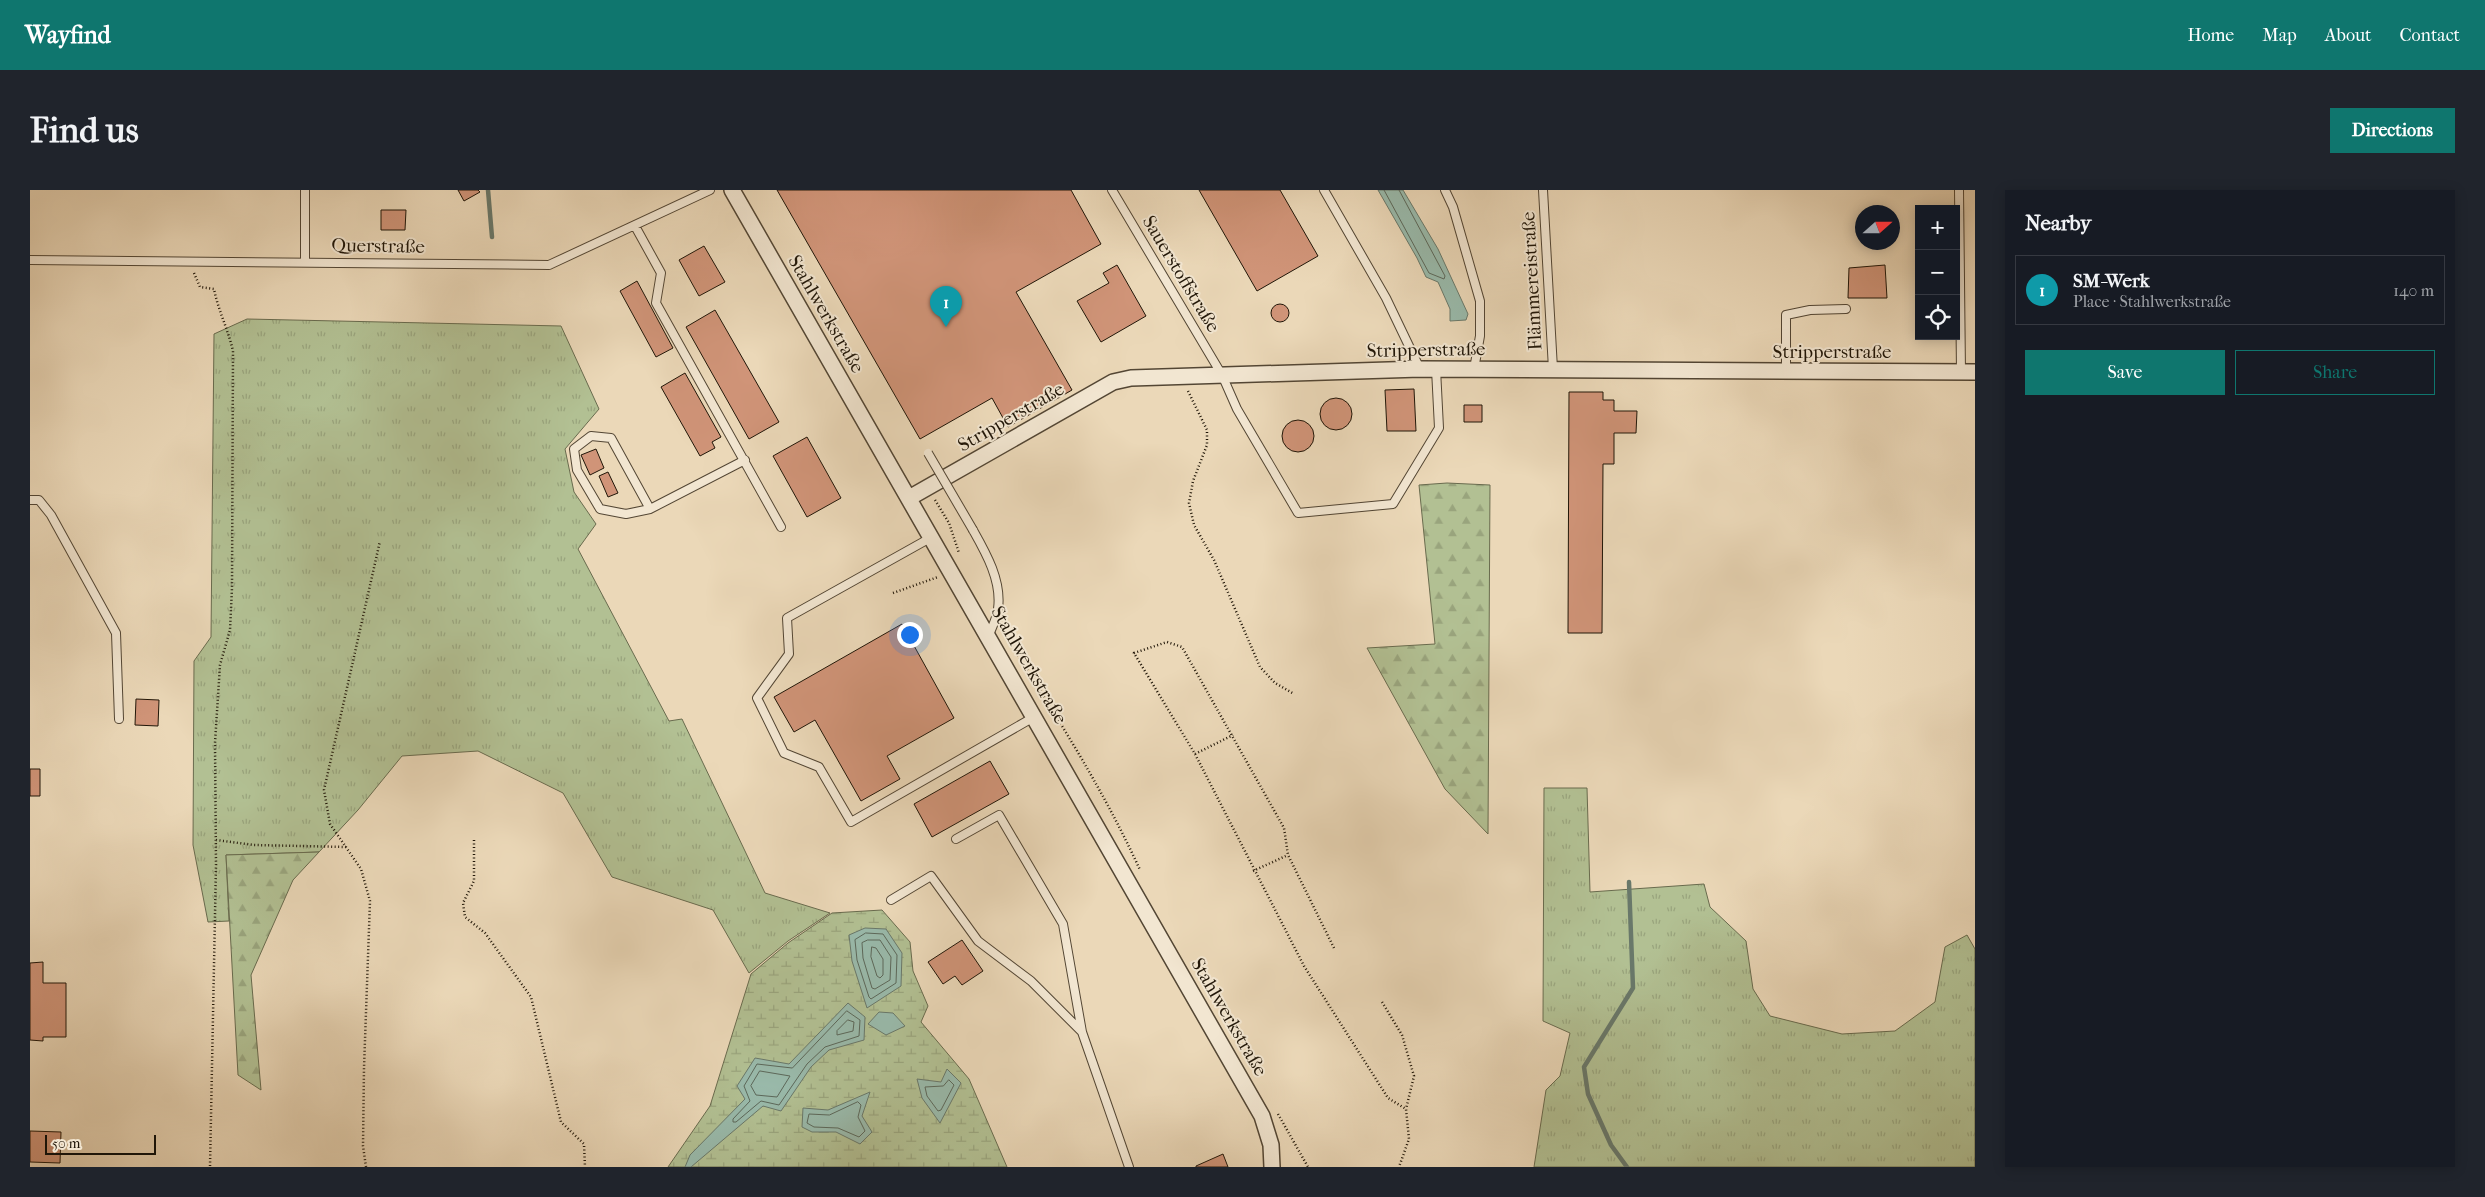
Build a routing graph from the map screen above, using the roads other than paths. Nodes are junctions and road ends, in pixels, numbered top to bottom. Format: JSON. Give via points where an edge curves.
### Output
{"nodes":[{"id":1,"x":305,"y":190,"type":"edge"},
{"id":2,"x":710,"y":190,"type":"edge"},
{"id":3,"x":732,"y":190,"type":"edge"},
{"id":4,"x":1112,"y":190,"type":"edge"},
{"id":5,"x":1324,"y":190,"type":"edge"},
{"id":6,"x":1444,"y":190,"type":"edge"},
{"id":7,"x":1543,"y":190,"type":"edge"},
{"id":8,"x":1959,"y":190,"type":"edge"},
{"id":9,"x":635,"y":226,"type":"junction"},
{"id":10,"x":30,"y":260,"type":"edge"},
{"id":11,"x":305,"y":261,"type":"junction"},
{"id":12,"x":1846,"y":309,"type":"dead end"},
{"id":13,"x":1420,"y":369,"type":"junction"},
{"id":14,"x":1436,"y":369,"type":"junction"},
{"id":15,"x":1474,"y":369,"type":"junction"},
{"id":16,"x":1553,"y":369,"type":"junction"},
{"id":17,"x":1786,"y":372,"type":"junction"},
{"id":18,"x":1968,"y":372,"type":"edge"},
{"id":19,"x":1222,"y":375,"type":"junction"},
{"id":20,"x":928,"y":453,"type":"dead end"},
{"id":21,"x":745,"y":460,"type":"junction"},
{"id":22,"x":909,"y":498,"type":"junction"},
{"id":23,"x":30,"y":500,"type":"edge"},
{"id":24,"x":650,"y":509,"type":"junction"},
{"id":25,"x":781,"y":527,"type":"dead end"},
{"id":26,"x":932,"y":537,"type":"junction"},
{"id":27,"x":989,"y":635,"type":"junction"},
{"id":28,"x":1035,"y":716,"type":"junction"},
{"id":29,"x":119,"y":719,"type":"dead end"},
{"id":30,"x":956,"y":839,"type":"dead end"},
{"id":31,"x":891,"y":900,"type":"dead end"},
{"id":32,"x":1082,"y":1032,"type":"junction"},
{"id":33,"x":1129,"y":1167,"type":"edge"},
{"id":34,"x":1272,"y":1167,"type":"edge"}],
"edges":[{"from":1,"to":11,"type":"lane"},
{"from":2,"to":9,"type":"lane","name":"Querstraße"},
{"from":3,"to":22,"type":"street","name":"Stahlwerkstraße"},
{"from":4,"to":19,"type":"lane","name":"Sauerstoffstraße"},
{"from":5,"to":13,"type":"lane","via":[[1386,298]]},
{"from":6,"to":15,"type":"lane","via":[[1480,301],[1480,336]]},
{"from":7,"to":16,"type":"lane","name":"Flämmereistraße"},
{"from":8,"to":18,"type":"lane"},
{"from":9,"to":11,"type":"lane","name":"Querstraße","via":[[549,264]]},
{"from":9,"to":21,"type":"lane","via":[[661,273],[656,303]]},
{"from":10,"to":11,"type":"lane","name":"Querstraße"},
{"from":12,"to":17,"type":"lane","via":[[1810,310],[1786,316]]},
{"from":13,"to":14,"type":"street","name":"Stripperstraße"},
{"from":13,"to":19,"type":"street","name":"Stripperstraße"},
{"from":14,"to":15,"type":"street","name":"Stripperstraße"},
{"from":14,"to":19,"type":"lane","name":"Sauerstoffstraße","via":[[1439,428],[1393,504],[1298,513]]},
{"from":15,"to":16,"type":"street","name":"Stripperstraße"},
{"from":16,"to":17,"type":"street","name":"Stripperstraße"},
{"from":17,"to":18,"type":"street","name":"Stripperstraße"},
{"from":19,"to":22,"type":"street","name":"Stripperstraße","via":[[1131,378],[1113,382]]},
{"from":20,"to":27,"type":"lane","bridge":true,"via":[[985,551],[996,581],[998,608]]},
{"from":21,"to":24,"type":"lane"},
{"from":21,"to":25,"type":"lane"},
{"from":22,"to":26,"type":"street","name":"Stahlwerkstraße"},
{"from":23,"to":29,"type":"lane","via":[[39,500],[51,515],[116,633]]},
{"from":24,"to":24,"type":"lane","via":[[626,514],[600,509],[577,470],[574,449],[591,436],[611,438]]},
{"from":26,"to":27,"type":"street","name":"Stahlwerkstraße"},
{"from":26,"to":28,"type":"lane","via":[[787,618],[789,654],[757,698],[784,753],[819,767],[851,822]]},
{"from":27,"to":28,"type":"street","name":"Stahlwerkstraße"},
{"from":28,"to":34,"type":"street","name":"Stahlwerkstraße","via":[[1262,1116],[1271,1145]]},
{"from":30,"to":32,"type":"lane","via":[[999,815],[1063,924]]},
{"from":31,"to":32,"type":"lane","via":[[931,876],[978,941],[1031,981]]},
{"from":32,"to":33,"type":"lane"}]}
